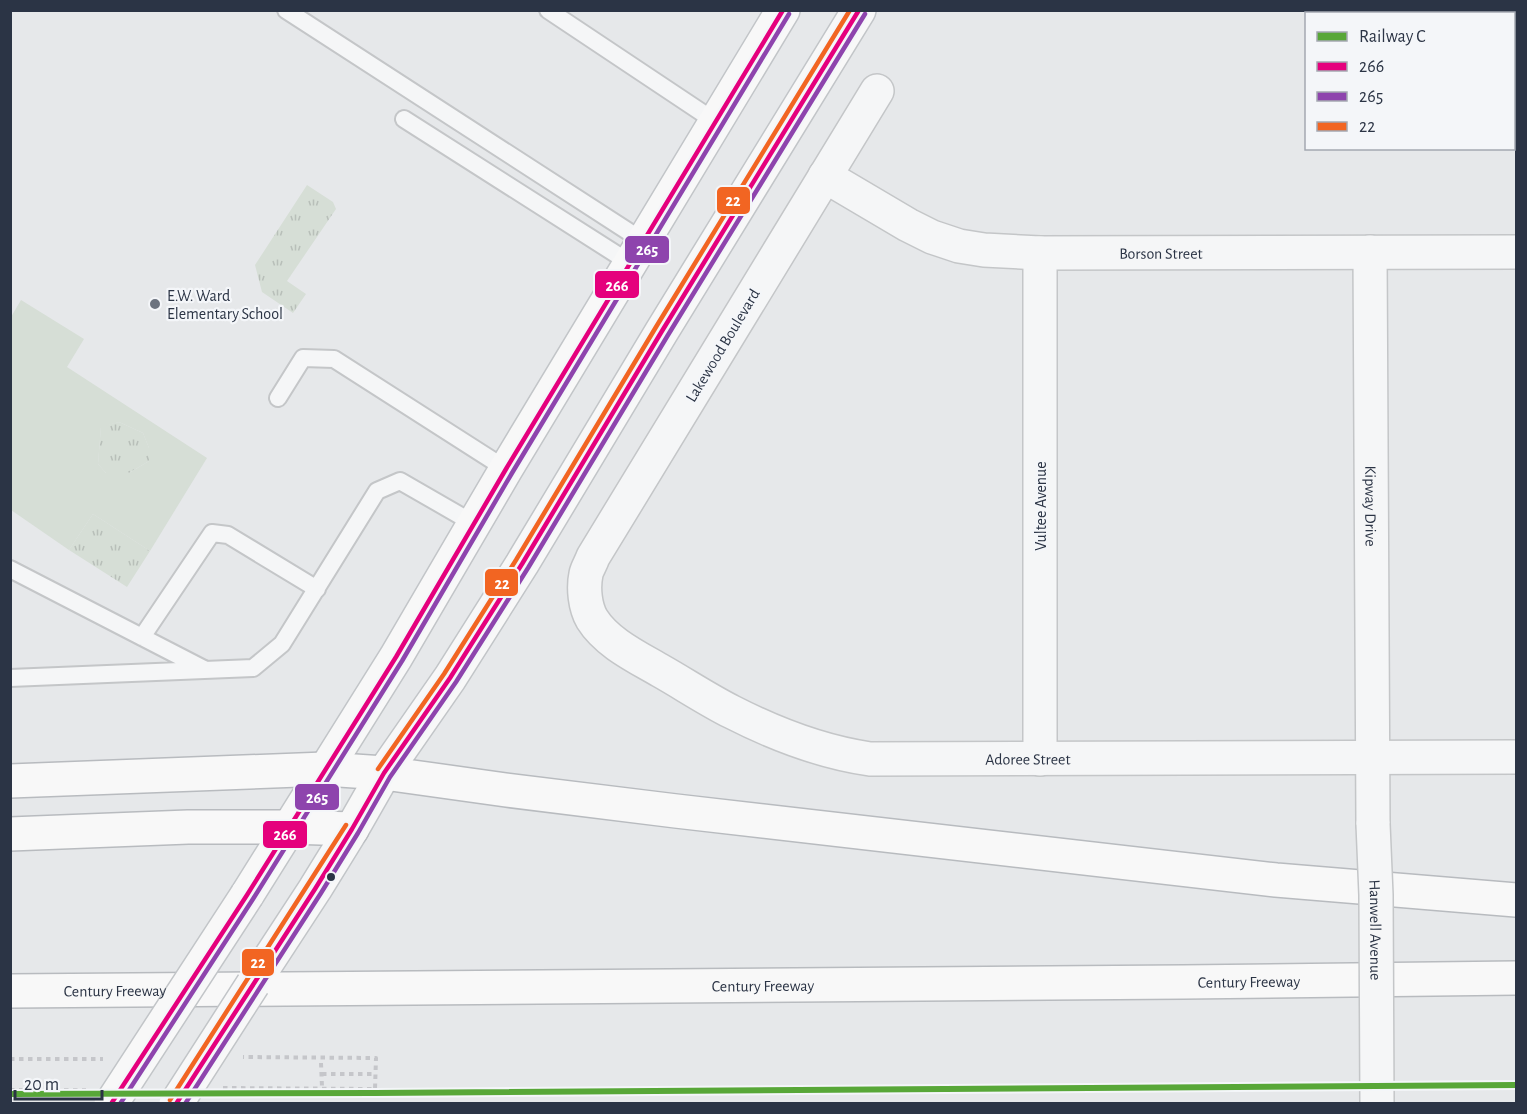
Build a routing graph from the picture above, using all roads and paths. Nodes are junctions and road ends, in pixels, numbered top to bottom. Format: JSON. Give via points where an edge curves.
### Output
{"nodes":[{"id":1,"x":286,"y":10,"type":"edge"},
{"id":2,"x":548,"y":10,"type":"edge"},
{"id":3,"x":783,"y":10,"type":"edge"},
{"id":4,"x":859,"y":10,"type":"edge"},
{"id":5,"x":877,"y":91,"type":"dead end"},
{"id":6,"x":404,"y":119,"type":"dead end"},
{"id":7,"x":716,"y":122,"type":"junction"},
{"id":8,"x":825,"y":176,"type":"junction"},
{"id":9,"x":636,"y":252,"type":"junction"},
{"id":10,"x":1370,"y":252,"type":"junction"},
{"id":11,"x":1516,"y":252,"type":"edge"},
{"id":12,"x":1040,"y":253,"type":"junction"},
{"id":13,"x":278,"y":399,"type":"dead end"},
{"id":14,"x":506,"y":469,"type":"junction"},
{"id":15,"x":473,"y":523,"type":"junction"},
{"id":16,"x":10,"y":568,"type":"edge"},
{"id":17,"x":316,"y":589,"type":"junction"},
{"id":18,"x":587,"y":605,"type":"joint"},
{"id":19,"x":142,"y":637,"type":"junction"},
{"id":20,"x":205,"y":670,"type":"junction"},
{"id":21,"x":10,"y":678,"type":"edge"},
{"id":22,"x":1516,"y":757,"type":"edge"},
{"id":23,"x":1372,"y":758,"type":"junction"},
{"id":24,"x":1040,"y":759,"type":"junction"},
{"id":25,"x":325,"y":769,"type":"junction"},
{"id":26,"x":384,"y":773,"type":"junction"},
{"id":27,"x":10,"y":781,"type":"edge"},
{"id":28,"x":290,"y":827,"type":"junction"},
{"id":29,"x":352,"y":829,"type":"junction"},
{"id":30,"x":10,"y":834,"type":"edge"},
{"id":31,"x":1516,"y":900,"type":"edge"},
{"id":32,"x":1516,"y":978,"type":"edge"},
{"id":33,"x":10,"y":991,"type":"edge"},
{"id":34,"x":206,"y":1057,"type":"junction"},
{"id":35,"x":10,"y":1059,"type":"edge"},
{"id":36,"x":140,"y":1059,"type":"junction"},
{"id":37,"x":321,"y":1063,"type":"dead end"},
{"id":38,"x":322,"y":1074,"type":"junction"},
{"id":39,"x":375,"y":1074,"type":"junction"},
{"id":40,"x":322,"y":1087,"type":"dead end"},
{"id":41,"x":10,"y":1090,"type":"edge"},
{"id":42,"x":181,"y":1096,"type":"edge"},
{"id":43,"x":115,"y":1097,"type":"edge"},
{"id":44,"x":1377,"y":1104,"type":"edge"}],
"edges":[{"from":1,"to":9,"type":"lane"},
{"from":2,"to":7,"type":"lane"},
{"from":3,"to":7,"type":"main road"},
{"from":4,"to":26,"type":"main road","via":[[522,564]]},
{"from":5,"to":8,"type":"street","name":"Lakewood Boulevard"},
{"from":6,"to":9,"type":"lane"},
{"from":7,"to":9,"type":"main road"},
{"from":8,"to":12,"type":"street","name":"Borson Street","via":[[932,237],[984,250]]},
{"from":8,"to":18,"type":"street","name":"Lakewood Boulevard","via":[[593,557],[586,575]]},
{"from":9,"to":14,"type":"main road"},
{"from":10,"to":11,"type":"street","name":"Borson Street"},
{"from":10,"to":12,"type":"street","name":"Borson Street"},
{"from":10,"to":23,"type":"street","name":"Kipway Drive"},
{"from":12,"to":24,"type":"street","name":"Vultee Avenue"},
{"from":13,"to":14,"type":"lane","via":[[303,358],[334,359]]},
{"from":14,"to":15,"type":"main road"},
{"from":15,"to":17,"type":"lane","via":[[400,481],[377,491]]},
{"from":15,"to":25,"type":"main road","via":[[396,657]]},
{"from":16,"to":19,"type":"lane"},
{"from":17,"to":19,"type":"lane","via":[[228,535],[212,533]]},
{"from":17,"to":20,"type":"lane","via":[[282,644],[253,668]]},
{"from":18,"to":24,"type":"street","name":"Adoree Street","via":[[598,627],[630,653],[731,711],[804,742],[870,759]]},
{"from":19,"to":20,"type":"lane"},
{"from":20,"to":21,"type":"lane"},
{"from":22,"to":23,"type":"street","name":"Adoree Street"},
{"from":23,"to":24,"type":"street","name":"Adoree Street"},
{"from":23,"to":44,"type":"street","name":"Hanwell Avenue","bridge":true},
{"from":25,"to":26,"type":"main road"},
{"from":25,"to":27,"type":"main road"},
{"from":25,"to":28,"type":"main road"},
{"from":26,"to":29,"type":"main road"},
{"from":26,"to":31,"type":"main road","via":[[1276,880]]},
{"from":28,"to":29,"type":"main road"},
{"from":28,"to":30,"type":"main road"},
{"from":28,"to":36,"type":"main road","bridge":true},
{"from":29,"to":34,"type":"main road","bridge":true},
{"from":32,"to":33,"type":"main road","name":"Century Freeway"},
{"from":34,"to":39,"type":"path","via":[[376,1058]]},
{"from":34,"to":42,"type":"main road","bridge":true},
{"from":35,"to":36,"type":"path"},
{"from":36,"to":43,"type":"main road","bridge":true},
{"from":37,"to":38,"type":"path"},
{"from":38,"to":39,"type":"path"},
{"from":38,"to":40,"type":"path"},
{"from":39,"to":42,"type":"path","via":[[375,1089]]},
{"from":41,"to":43,"type":"path"}]}
